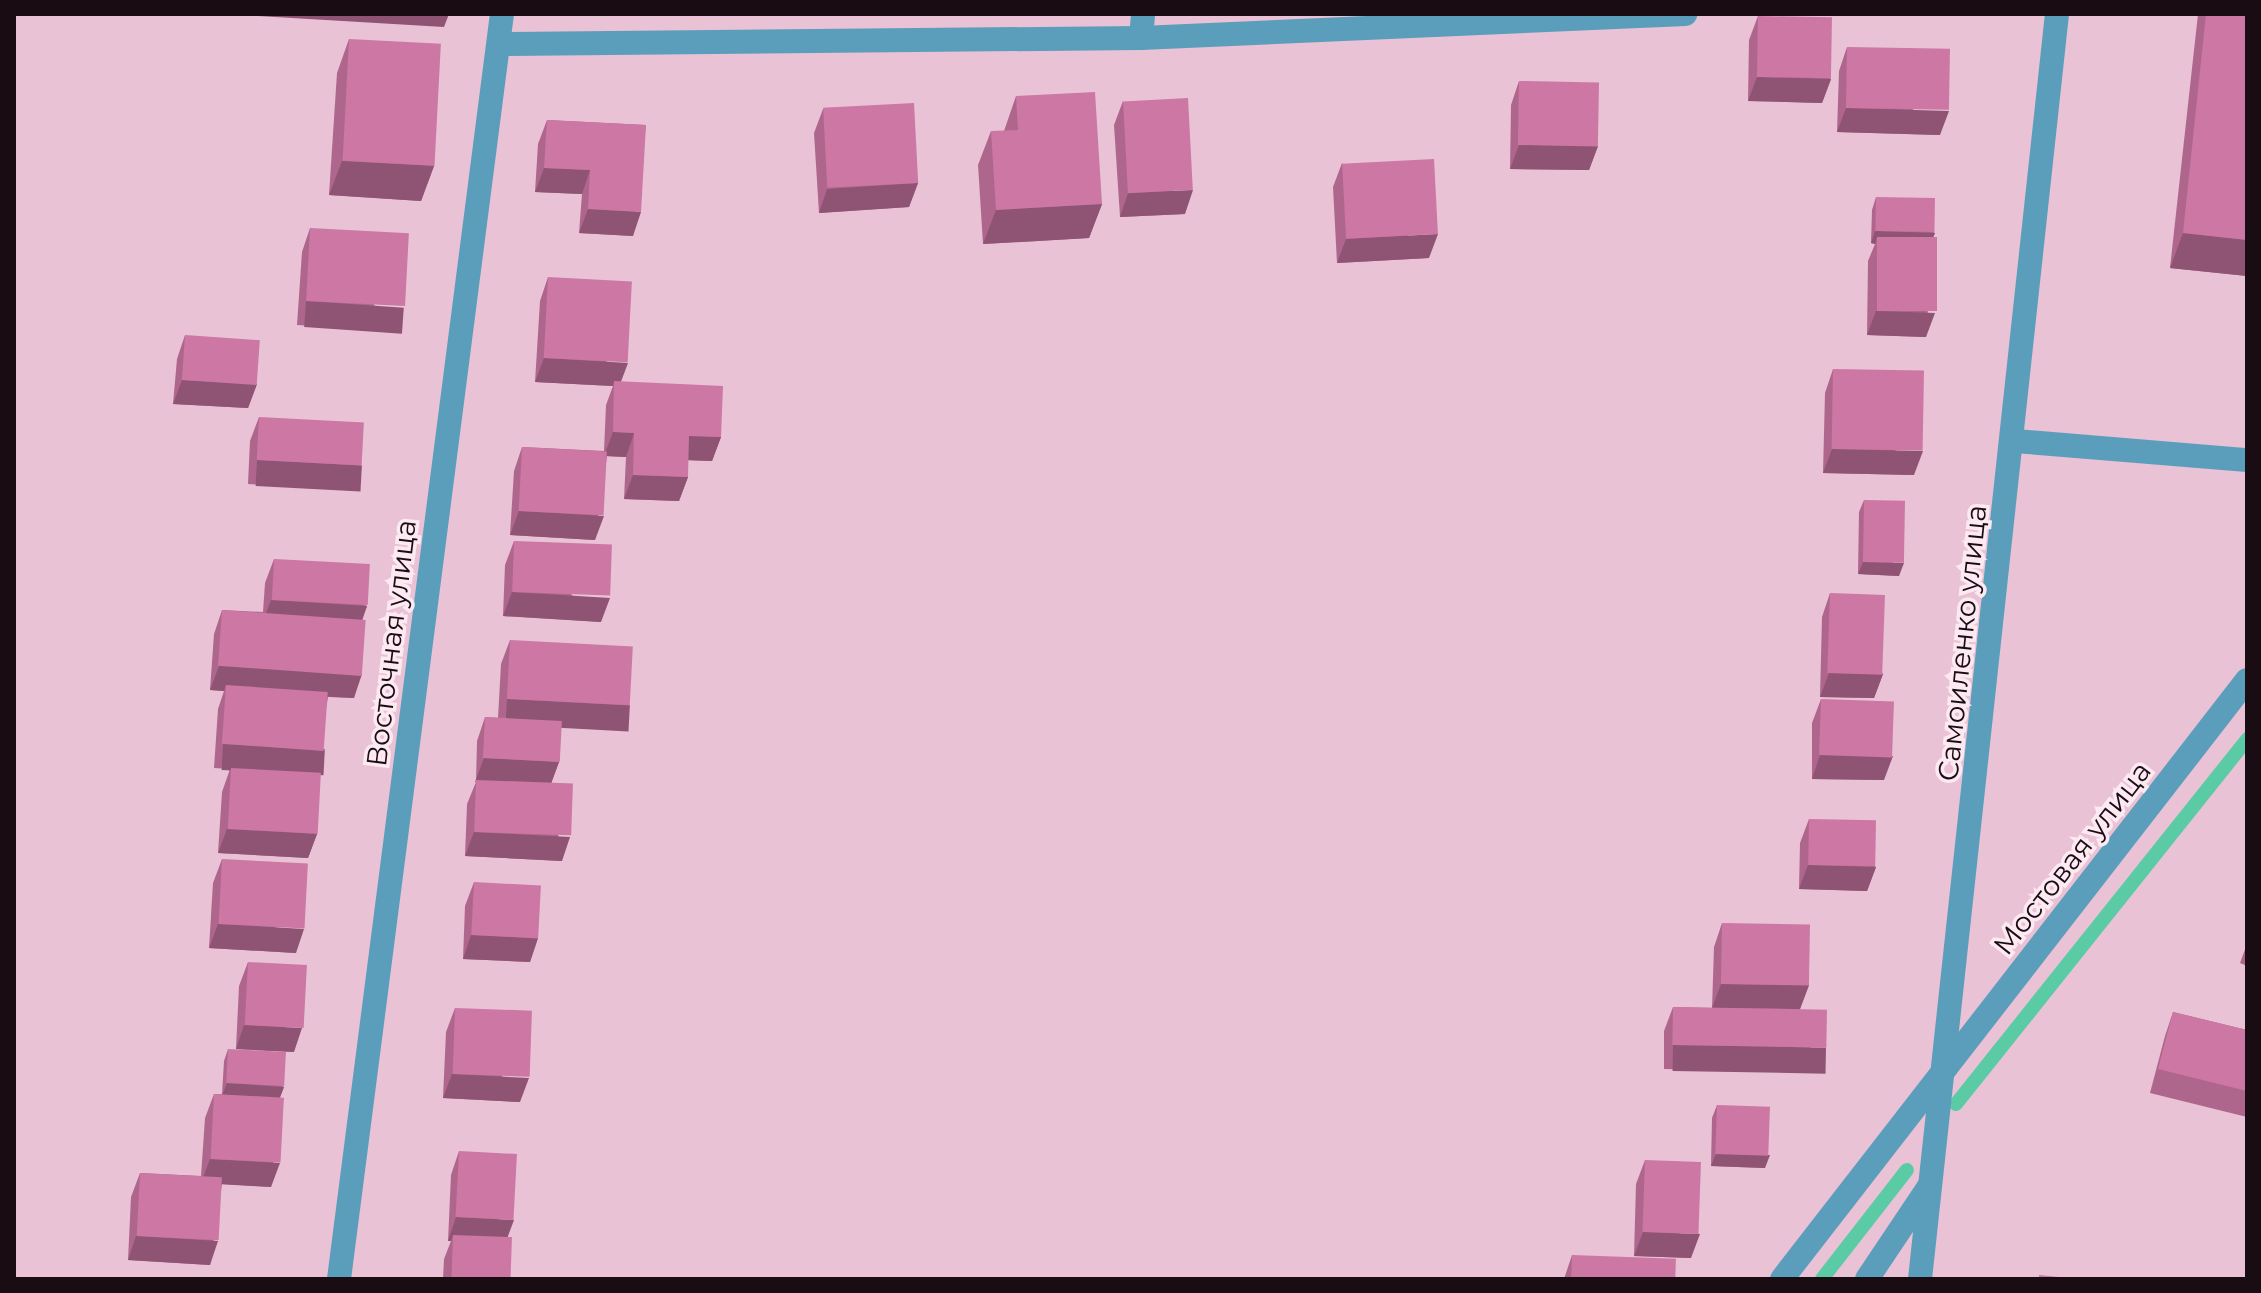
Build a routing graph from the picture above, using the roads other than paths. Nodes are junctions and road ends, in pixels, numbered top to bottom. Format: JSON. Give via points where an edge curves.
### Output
{"nodes":[{"id":1,"x":502,"y":14,"type":"edge"},
{"id":2,"x":1685,"y":14,"type":"edge"},
{"id":3,"x":2057,"y":14,"type":"edge"},
{"id":4,"x":1142,"y":26,"type":"edge"},
{"id":5,"x":499,"y":44,"type":"junction"},
{"id":6,"x":2015,"y":441,"type":"junction"},
{"id":7,"x":2247,"y":460,"type":"edge"},
{"id":8,"x":2247,"y":680,"type":"edge"},
{"id":9,"x":1944,"y":1072,"type":"junction"},
{"id":10,"x":1931,"y":1184,"type":"junction"},
{"id":11,"x":339,"y":1279,"type":"edge"},
{"id":12,"x":1782,"y":1279,"type":"edge"},
{"id":13,"x":1867,"y":1279,"type":"edge"},
{"id":14,"x":1920,"y":1279,"type":"edge"}],
"edges":[{"from":1,"to":5,"type":"street","name":"Восточная улица"},
{"from":2,"to":4,"type":"street"},
{"from":3,"to":6,"type":"street","name":"Самоиленко улица"},
{"from":4,"to":5,"type":"street"},
{"from":5,"to":11,"type":"street","name":"Восточная улица"},
{"from":6,"to":7,"type":"street"},
{"from":6,"to":9,"type":"street","name":"Самоиленко улица"},
{"from":8,"to":9,"type":"street","name":"Мостовая улица"},
{"from":9,"to":10,"type":"street","name":"Самоиленко улица"},
{"from":9,"to":12,"type":"street","name":"Мостовая улица"},
{"from":10,"to":13,"type":"street"},
{"from":10,"to":14,"type":"street","name":"Самоиленко улица"}]}
